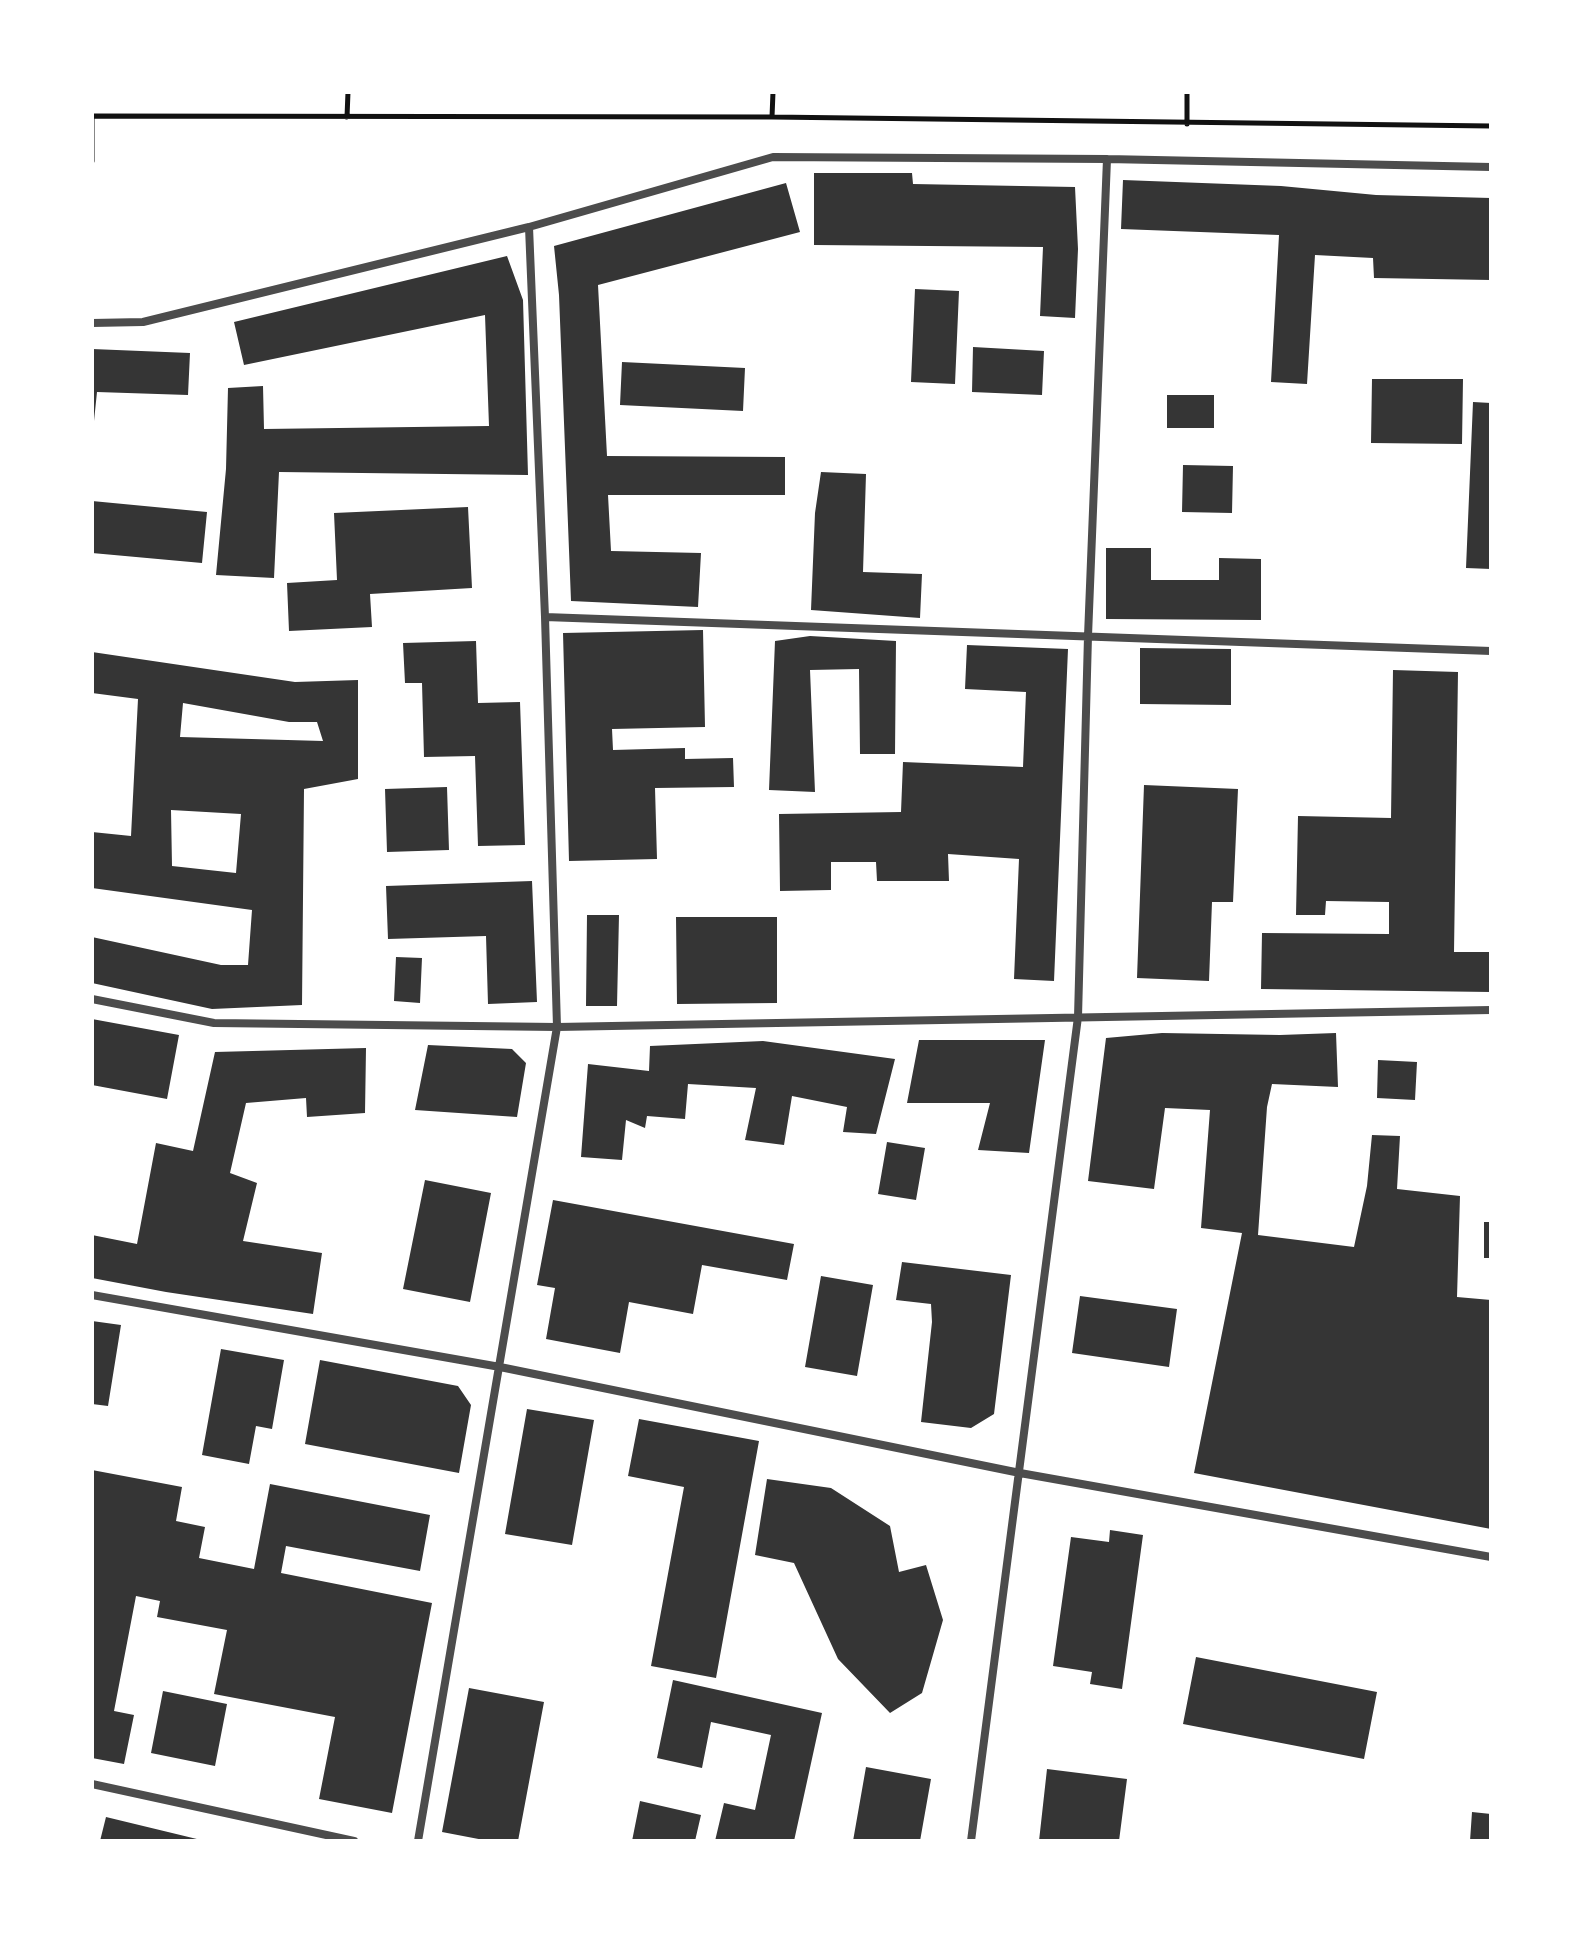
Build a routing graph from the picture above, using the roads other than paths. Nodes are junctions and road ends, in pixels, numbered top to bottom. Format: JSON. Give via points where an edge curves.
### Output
{"nodes":[{"id":1,"x":1107,"y":159,"type":"junction"},
{"id":2,"x":1491,"y":167,"type":"edge"},
{"id":3,"x":529,"y":227,"type":"junction"},
{"id":4,"x":92,"y":323,"type":"edge"},
{"id":5,"x":545,"y":617,"type":"junction"},
{"id":6,"x":1088,"y":636,"type":"junction"},
{"id":7,"x":1491,"y":651,"type":"edge"},
{"id":8,"x":92,"y":999,"type":"edge"},
{"id":9,"x":1491,"y":1010,"type":"edge"},
{"id":10,"x":1078,"y":1017,"type":"junction"},
{"id":11,"x":557,"y":1027,"type":"junction"},
{"id":12,"x":92,"y":1295,"type":"edge"},
{"id":13,"x":500,"y":1367,"type":"junction"},
{"id":14,"x":1020,"y":1473,"type":"junction"},
{"id":15,"x":1491,"y":1557,"type":"edge"},
{"id":16,"x":92,"y":1784,"type":"edge"},
{"id":17,"x":354,"y":1841,"type":"edge"},
{"id":18,"x":418,"y":1841,"type":"edge"},
{"id":19,"x":971,"y":1841,"type":"edge"}],
"edges":[{"from":1,"to":2,"type":"street"},
{"from":1,"to":3,"type":"street","via":[[773,157]]},
{"from":1,"to":6,"type":"street"},
{"from":3,"to":4,"type":"street","via":[[143,322]]},
{"from":3,"to":5,"type":"street"},
{"from":5,"to":6,"type":"street"},
{"from":5,"to":11,"type":"street"},
{"from":6,"to":7,"type":"street"},
{"from":6,"to":10,"type":"street"},
{"from":8,"to":11,"type":"street","via":[[214,1023]]},
{"from":9,"to":10,"type":"street"},
{"from":10,"to":11,"type":"street"},
{"from":10,"to":14,"type":"street"},
{"from":11,"to":13,"type":"street"},
{"from":12,"to":13,"type":"street"},
{"from":13,"to":14,"type":"street"},
{"from":13,"to":18,"type":"street"},
{"from":14,"to":15,"type":"street"},
{"from":14,"to":19,"type":"street"},
{"from":16,"to":17,"type":"street"}]}
